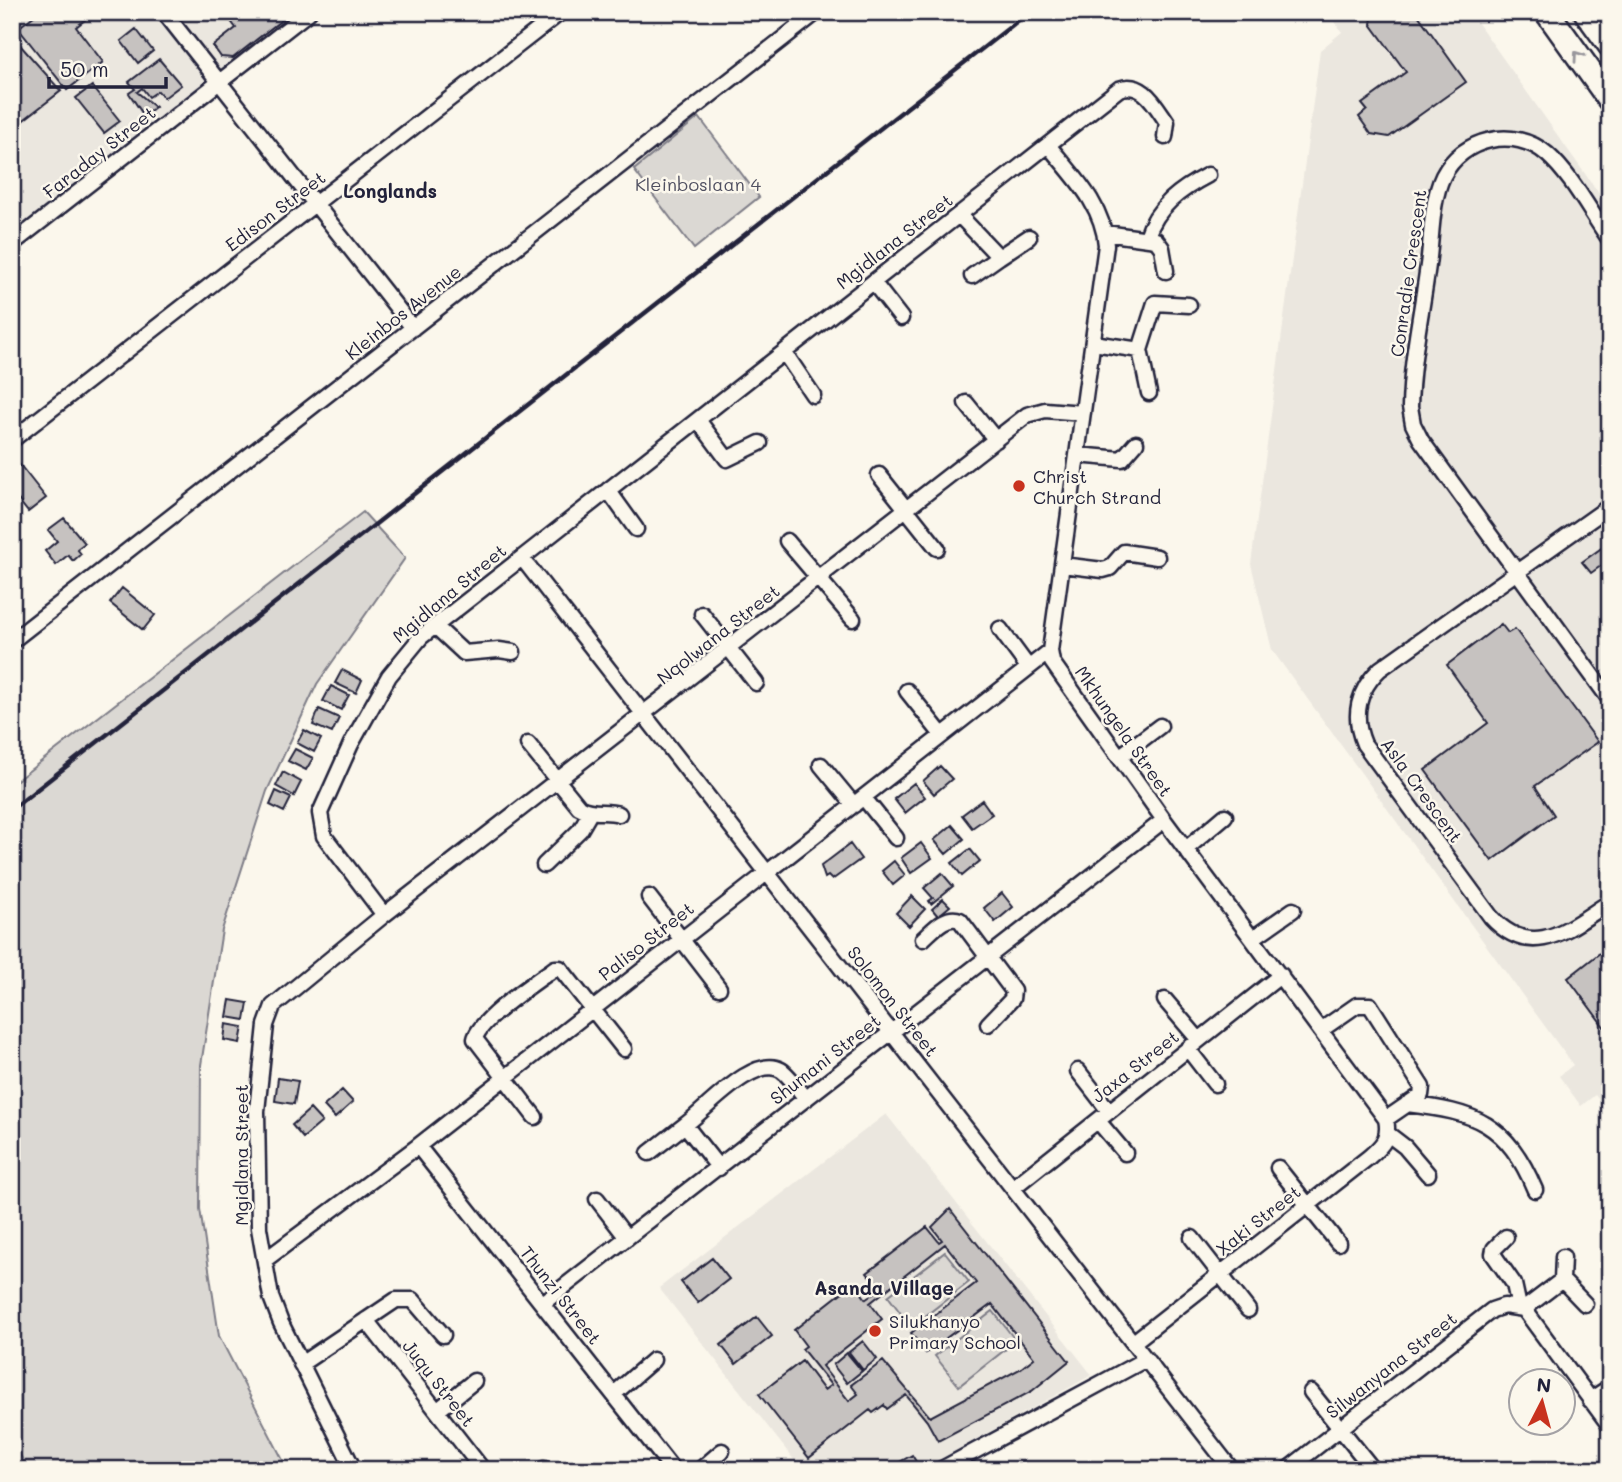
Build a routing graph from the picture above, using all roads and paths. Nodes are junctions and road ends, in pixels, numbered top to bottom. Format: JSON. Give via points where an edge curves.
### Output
{"nodes":[{"id":1,"x":164,"y":12,"type":"edge"},
{"id":2,"x":309,"y":12,"type":"edge"},
{"id":3,"x":561,"y":12,"type":"edge"},
{"id":4,"x":817,"y":12,"type":"edge"},
{"id":5,"x":1547,"y":12,"type":"edge"},
{"id":6,"x":1586,"y":12,"type":"edge"},
{"id":7,"x":1610,"y":45,"type":"edge"},
{"id":8,"x":221,"y":81,"type":"junction"},
{"id":9,"x":1610,"y":100,"type":"edge"},
{"id":10,"x":1165,"y":137,"type":"dead end"},
{"id":11,"x":1048,"y":145,"type":"junction"},
{"id":12,"x":1208,"y":175,"type":"dead end"},
{"id":13,"x":315,"y":205,"type":"junction"},
{"id":14,"x":959,"y":215,"type":"junction"},
{"id":15,"x":1105,"y":233,"type":"junction"},
{"id":16,"x":1029,"y":237,"type":"dead end"},
{"id":17,"x":1147,"y":237,"type":"junction"},
{"id":18,"x":1610,"y":240,"type":"edge"},
{"id":19,"x":12,"y":244,"type":"edge"},
{"id":20,"x":999,"y":257,"type":"junction"},
{"id":21,"x":1166,"y":271,"type":"dead end"},
{"id":22,"x":972,"y":276,"type":"dead end"},
{"id":23,"x":873,"y":282,"type":"junction"},
{"id":24,"x":1189,"y":305,"type":"dead end"},
{"id":25,"x":901,"y":318,"type":"dead end"},
{"id":26,"x":413,"y":328,"type":"junction"},
{"id":27,"x":1093,"y":343,"type":"junction"},
{"id":28,"x":1140,"y":350,"type":"junction"},
{"id":29,"x":784,"y":352,"type":"junction"},
{"id":30,"x":1149,"y":393,"type":"dead end"},
{"id":31,"x":813,"y":395,"type":"dead end"},
{"id":32,"x":966,"y":403,"type":"dead end"},
{"id":33,"x":1083,"y":413,"type":"junction"},
{"id":34,"x":698,"y":420,"type":"junction"},
{"id":35,"x":12,"y":440,"type":"edge"},
{"id":36,"x":996,"y":440,"type":"junction"},
{"id":37,"x":760,"y":443,"type":"dead end"},
{"id":38,"x":1136,"y":443,"type":"dead end"},
{"id":39,"x":1077,"y":455,"type":"junction"},
{"id":40,"x":879,"y":475,"type":"dead end"},
{"id":41,"x":608,"y":490,"type":"junction"},
{"id":42,"x":1610,"y":506,"type":"edge"},
{"id":43,"x":908,"y":509,"type":"junction"},
{"id":44,"x":636,"y":528,"type":"dead end"},
{"id":45,"x":786,"y":541,"type":"dead end"},
{"id":46,"x":937,"y":548,"type":"dead end"},
{"id":47,"x":1157,"y":557,"type":"dead end"},
{"id":48,"x":522,"y":558,"type":"junction"},
{"id":49,"x":1062,"y":565,"type":"junction"},
{"id":50,"x":1515,"y":573,"type":"junction"},
{"id":51,"x":819,"y":579,"type":"junction"},
{"id":52,"x":702,"y":614,"type":"dead end"},
{"id":53,"x":853,"y":619,"type":"dead end"},
{"id":54,"x":435,"y":626,"type":"junction"},
{"id":55,"x":1000,"y":629,"type":"dead end"},
{"id":56,"x":12,"y":641,"type":"edge"},
{"id":57,"x":729,"y":650,"type":"junction"},
{"id":58,"x":1050,"y":651,"type":"junction"},
{"id":59,"x":513,"y":652,"type":"dead end"},
{"id":60,"x":1028,"y":667,"type":"junction"},
{"id":61,"x":757,"y":683,"type":"dead end"},
{"id":62,"x":908,"y":691,"type":"dead end"},
{"id":63,"x":1610,"y":700,"type":"edge"},
{"id":64,"x":645,"y":715,"type":"junction"},
{"id":65,"x":1160,"y":726,"type":"dead end"},
{"id":66,"x":942,"y":735,"type":"junction"},
{"id":67,"x":528,"y":744,"type":"dead end"},
{"id":68,"x":1119,"y":757,"type":"junction"},
{"id":69,"x":821,"y":765,"type":"dead end"},
{"id":70,"x":560,"y":781,"type":"junction"},
{"id":71,"x":859,"y":801,"type":"junction"},
{"id":72,"x":590,"y":813,"type":"junction"},
{"id":73,"x":619,"y":814,"type":"dead end"},
{"id":74,"x":1224,"y":816,"type":"dead end"},
{"id":75,"x":1164,"y":820,"type":"junction"},
{"id":76,"x":896,"y":838,"type":"dead end"},
{"id":77,"x":1186,"y":849,"type":"junction"},
{"id":78,"x":544,"y":865,"type":"dead end"},
{"id":79,"x":767,"y":871,"type":"junction"},
{"id":80,"x":649,"y":897,"type":"dead end"},
{"id":81,"x":1610,"y":902,"type":"edge"},
{"id":82,"x":1293,"y":910,"type":"dead end"},
{"id":83,"x":384,"y":915,"type":"junction"},
{"id":84,"x":680,"y":938,"type":"junction"},
{"id":85,"x":1253,"y":938,"type":"junction"},
{"id":86,"x":923,"y":939,"type":"dead end"},
{"id":87,"x":986,"y":957,"type":"junction"},
{"id":88,"x":1281,"y":975,"type":"junction"},
{"id":89,"x":719,"y":988,"type":"dead end"},
{"id":90,"x":1165,"y":1000,"type":"dead end"},
{"id":91,"x":593,"y":1007,"type":"junction"},
{"id":92,"x":988,"y":1024,"type":"dead end"},
{"id":93,"x":1321,"y":1030,"type":"junction"},
{"id":94,"x":892,"y":1031,"type":"junction"},
{"id":95,"x":1194,"y":1045,"type":"junction"},
{"id":96,"x":624,"y":1049,"type":"dead end"},
{"id":97,"x":1078,"y":1071,"type":"dead end"},
{"id":98,"x":504,"y":1077,"type":"junction"},
{"id":99,"x":1215,"y":1084,"type":"dead end"},
{"id":100,"x":806,"y":1099,"type":"junction"},
{"id":101,"x":1407,"y":1104,"type":"junction"},
{"id":102,"x":1103,"y":1116,"type":"junction"},
{"id":103,"x":535,"y":1117,"type":"dead end"},
{"id":104,"x":685,"y":1125,"type":"junction"},
{"id":105,"x":1387,"y":1126,"type":"junction"},
{"id":106,"x":418,"y":1146,"type":"junction"},
{"id":107,"x":649,"y":1153,"type":"dead end"},
{"id":108,"x":1125,"y":1153,"type":"dead end"},
{"id":109,"x":719,"y":1168,"type":"junction"},
{"id":110,"x":1278,"y":1168,"type":"dead end"},
{"id":111,"x":1427,"y":1174,"type":"dead end"},
{"id":112,"x":1014,"y":1187,"type":"junction"},
{"id":113,"x":1535,"y":1190,"type":"dead end"},
{"id":114,"x":597,"y":1199,"type":"dead end"},
{"id":115,"x":1309,"y":1204,"type":"junction"},
{"id":116,"x":1506,"y":1237,"type":"dead end"},
{"id":117,"x":627,"y":1238,"type":"junction"},
{"id":118,"x":1192,"y":1238,"type":"dead end"},
{"id":119,"x":1338,"y":1243,"type":"dead end"},
{"id":120,"x":1563,"y":1257,"type":"dead end"},
{"id":121,"x":265,"y":1260,"type":"junction"},
{"id":122,"x":1221,"y":1274,"type":"junction"},
{"id":123,"x":1562,"y":1280,"type":"junction"},
{"id":124,"x":544,"y":1303,"type":"junction"},
{"id":125,"x":1585,"y":1304,"type":"dead end"},
{"id":126,"x":1521,"y":1308,"type":"junction"},
{"id":127,"x":1248,"y":1310,"type":"dead end"},
{"id":128,"x":366,"y":1320,"type":"junction"},
{"id":129,"x":443,"y":1335,"type":"dead end"},
{"id":130,"x":1135,"y":1341,"type":"junction"},
{"id":131,"x":1146,"y":1359,"type":"junction"},
{"id":132,"x":653,"y":1360,"type":"dead end"},
{"id":133,"x":301,"y":1364,"type":"junction"},
{"id":134,"x":474,"y":1381,"type":"dead end"},
{"id":135,"x":1610,"y":1387,"type":"edge"},
{"id":136,"x":1311,"y":1392,"type":"dead end"},
{"id":137,"x":614,"y":1394,"type":"junction"},
{"id":138,"x":1590,"y":1400,"type":"junction"},
{"id":139,"x":437,"y":1411,"type":"junction"},
{"id":140,"x":1610,"y":1426,"type":"edge"},
{"id":141,"x":1341,"y":1427,"type":"junction"},
{"id":142,"x":722,"y":1451,"type":"dead end"},
{"id":143,"x":1371,"y":1466,"type":"dead end"},
{"id":144,"x":354,"y":1470,"type":"edge"},
{"id":145,"x":483,"y":1470,"type":"edge"},
{"id":146,"x":673,"y":1470,"type":"edge"},
{"id":147,"x":700,"y":1470,"type":"edge"},
{"id":148,"x":940,"y":1470,"type":"edge"},
{"id":149,"x":1232,"y":1470,"type":"edge"},
{"id":150,"x":1287,"y":1470,"type":"edge"}],
"edges":[{"from":1,"to":8,"type":"street"},
{"from":2,"to":8,"type":"street","name":"Faraday Street"},
{"from":3,"to":13,"type":"street","name":"Edison Street"},
{"from":4,"to":26,"type":"street","name":"Kleinbos Avenue"},
{"from":9,"to":5,"type":"highway","one_way":true},
{"from":6,"to":7,"type":"highway"},
{"from":8,"to":13,"type":"street"},
{"from":8,"to":19,"type":"street","name":"Faraday Street"},
{"from":10,"to":11,"type":"street","name":"Mgidlana Street","via":[[1167,122],[1144,91],[1132,87],[1119,89]]},
{"from":11,"to":14,"type":"street","name":"Mgidlana Street"},
{"from":11,"to":15,"type":"street","via":[[1093,202]]},
{"from":12,"to":17,"type":"street","via":[[1174,196],[1156,216]]},
{"from":13,"to":26,"type":"street"},
{"from":13,"to":35,"type":"street","name":"Edison Street"},
{"from":14,"to":20,"type":"street"},
{"from":14,"to":23,"type":"street","name":"Mgidlana Street"},
{"from":15,"to":17,"type":"street"},
{"from":15,"to":27,"type":"street"},
{"from":16,"to":20,"type":"street"},
{"from":17,"to":21,"type":"street","via":[[1162,248]]},
{"from":18,"to":50,"type":"street","name":"Conradie Crescent","via":[[1555,163],[1538,148],[1516,139],[1493,139],[1464,150],[1448,167],[1438,190],[1410,415],[1421,440]]},
{"from":20,"to":22,"type":"street"},
{"from":23,"to":25,"type":"street"},
{"from":23,"to":29,"type":"street","name":"Mgidlana Street"},
{"from":24,"to":28,"type":"street","via":[[1154,303]]},
{"from":26,"to":56,"type":"street","name":"Kleinbos Avenue"},
{"from":27,"to":28,"type":"street"},
{"from":27,"to":33,"type":"street"},
{"from":28,"to":30,"type":"street"},
{"from":29,"to":31,"type":"street"},
{"from":29,"to":34,"type":"street","name":"Mgidlana Street"},
{"from":32,"to":36,"type":"street"},
{"from":33,"to":36,"type":"street","name":"Nqolwana Street","via":[[1033,412]]},
{"from":33,"to":39,"type":"street"},
{"from":34,"to":37,"type":"street","via":[[727,459]]},
{"from":34,"to":41,"type":"street","name":"Mgidlana Street"},
{"from":36,"to":43,"type":"street","name":"Nqolwana Street"},
{"from":38,"to":39,"type":"street","via":[[1122,459]]},
{"from":39,"to":49,"type":"street"},
{"from":40,"to":43,"type":"street"},
{"from":41,"to":44,"type":"street"},
{"from":41,"to":48,"type":"street","name":"Mgidlana Street"},
{"from":42,"to":50,"type":"street"},
{"from":43,"to":46,"type":"street"},
{"from":43,"to":51,"type":"street","name":"Nqolwana Street"},
{"from":45,"to":51,"type":"street"},
{"from":47,"to":49,"type":"street","via":[[1124,552],[1103,570]]},
{"from":48,"to":54,"type":"street","name":"Mgidlana Street"},
{"from":48,"to":64,"type":"street","name":"Solomon Street"},
{"from":49,"to":58,"type":"street"},
{"from":50,"to":63,"type":"street","name":"Conradie Crescent"},
{"from":50,"to":81,"type":"street","name":"Asla Crescent","via":[[1380,669],[1360,696],[1358,727],[1364,744],[1505,931],[1524,938],[1553,937]]},
{"from":51,"to":53,"type":"street"},
{"from":51,"to":57,"type":"street","name":"Nqolwana Street"},
{"from":52,"to":57,"type":"street"},
{"from":54,"to":59,"type":"street","via":[[464,653]]},
{"from":54,"to":83,"type":"street","name":"Mgidlana Street","via":[[407,651],[389,676],[320,813],[324,836]]},
{"from":55,"to":60,"type":"street"},
{"from":57,"to":61,"type":"street"},
{"from":57,"to":64,"type":"street","name":"Nqolwana Street"},
{"from":58,"to":60,"type":"street","name":"Paliso Street"},
{"from":58,"to":68,"type":"street","name":"Mkhungela Street","via":[[1059,674]]},
{"from":60,"to":66,"type":"street","name":"Paliso Street"},
{"from":62,"to":66,"type":"street"},
{"from":64,"to":70,"type":"street","name":"Nqolwana Street"},
{"from":64,"to":79,"type":"street","name":"Solomon Street"},
{"from":65,"to":68,"type":"street"},
{"from":66,"to":71,"type":"street","name":"Paliso Street"},
{"from":67,"to":70,"type":"street"},
{"from":68,"to":75,"type":"street","name":"Mkhungela Street"},
{"from":69,"to":71,"type":"street"},
{"from":70,"to":72,"type":"street","via":[[579,807]]},
{"from":70,"to":83,"type":"street","name":"Nqolwana Street"},
{"from":71,"to":76,"type":"street"},
{"from":71,"to":79,"type":"street","name":"Paliso Street"},
{"from":72,"to":73,"type":"street"},
{"from":72,"to":78,"type":"street"},
{"from":74,"to":77,"type":"street"},
{"from":75,"to":77,"type":"street","name":"Mkhungela Street"},
{"from":75,"to":87,"type":"street","name":"Shumani Street"},
{"from":77,"to":85,"type":"street","name":"Mkhungela Street"},
{"from":79,"to":84,"type":"street","name":"Paliso Street"},
{"from":79,"to":94,"type":"street","name":"Solomon Street"},
{"from":80,"to":84,"type":"street"},
{"from":82,"to":85,"type":"street"},
{"from":83,"to":121,"type":"street","name":"Mgidlana Street","via":[[268,1013],[257,1111],[259,1228]]},
{"from":84,"to":89,"type":"street"},
{"from":84,"to":91,"type":"street","name":"Paliso Street"},
{"from":85,"to":88,"type":"street","name":"Mkhungela Street"},
{"from":86,"to":87,"type":"street","via":[[957,917]]},
{"from":87,"to":92,"type":"street","via":[[1012,987],[1013,995]]},
{"from":87,"to":94,"type":"street","name":"Shumani Street"},
{"from":88,"to":93,"type":"street","name":"Mkhungela Street"},
{"from":88,"to":95,"type":"street","name":"Jaxa Street"},
{"from":90,"to":95,"type":"street"},
{"from":91,"to":96,"type":"street"},
{"from":91,"to":98,"type":"street","name":"Paliso Street"},
{"from":91,"to":98,"type":"street","via":[[557,967],[520,993],[475,1034]]},
{"from":93,"to":101,"type":"street","via":[[1357,1005],[1370,1005],[1422,1087],[1421,1095]]},
{"from":93,"to":105,"type":"street","name":"Mkhungela Street"},
{"from":94,"to":100,"type":"street","name":"Shumani Street"},
{"from":94,"to":112,"type":"street","name":"Solomon Street"},
{"from":95,"to":99,"type":"street"},
{"from":95,"to":102,"type":"street","name":"Jaxa Street"},
{"from":97,"to":102,"type":"street"},
{"from":98,"to":103,"type":"street"},
{"from":98,"to":106,"type":"street","name":"Paliso Street"},
{"from":100,"to":104,"type":"street","via":[[783,1071],[761,1067]]},
{"from":100,"to":109,"type":"street","name":"Shumani Street"},
{"from":101,"to":105,"type":"street","name":"Xaki Street"},
{"from":101,"to":113,"type":"street","via":[[1474,1116],[1510,1144]]},
{"from":102,"to":108,"type":"street"},
{"from":102,"to":112,"type":"street","name":"Jaxa Street"},
{"from":104,"to":107,"type":"street"},
{"from":104,"to":109,"type":"street"},
{"from":105,"to":111,"type":"street","name":"Mkhungela Street"},
{"from":105,"to":115,"type":"street","name":"Xaki Street","via":[[1382,1145]]},
{"from":106,"to":121,"type":"street","name":"Paliso Street"},
{"from":106,"to":124,"type":"street","name":"Thunzi Street"},
{"from":109,"to":117,"type":"street","name":"Shumani Street"},
{"from":110,"to":115,"type":"street"},
{"from":112,"to":130,"type":"street","name":"Solomon Street"},
{"from":114,"to":117,"type":"street"},
{"from":115,"to":119,"type":"street"},
{"from":115,"to":122,"type":"street","name":"Xaki Street"},
{"from":116,"to":126,"type":"street","via":[[1493,1254],[1514,1284]]},
{"from":117,"to":124,"type":"street","name":"Shumani Street"},
{"from":118,"to":122,"type":"street"},
{"from":120,"to":123,"type":"street"},
{"from":121,"to":133,"type":"street","name":"Mgidlana Street","via":[[271,1297]]},
{"from":122,"to":127,"type":"street"},
{"from":122,"to":130,"type":"street","name":"Xaki Street"},
{"from":123,"to":125,"type":"street"},
{"from":123,"to":126,"type":"street"},
{"from":124,"to":137,"type":"street","name":"Thunzi Street"},
{"from":126,"to":138,"type":"street"},
{"from":126,"to":141,"type":"street","name":"Silwanyana Street","via":[[1492,1310]]},
{"from":128,"to":129,"type":"street","via":[[396,1300],[413,1300]]},
{"from":128,"to":133,"type":"street"},
{"from":128,"to":139,"type":"street","name":"Juqu Street"},
{"from":130,"to":131,"type":"street","name":"Solomon Street"},
{"from":131,"to":148,"type":"street"},
{"from":131,"to":149,"type":"street","name":"Solomon Street"},
{"from":132,"to":137,"type":"street"},
{"from":133,"to":144,"type":"street","name":"Mgidlana Street"},
{"from":134,"to":139,"type":"street"},
{"from":135,"to":138,"type":"street"},
{"from":136,"to":141,"type":"street"},
{"from":137,"to":146,"type":"street","name":"Thunzi Street"},
{"from":138,"to":140,"type":"street"},
{"from":139,"to":145,"type":"street","name":"Juqu Street"},
{"from":141,"to":143,"type":"street"},
{"from":141,"to":150,"type":"street","name":"Silwanyana Street"},
{"from":142,"to":147,"type":"street"}]}
